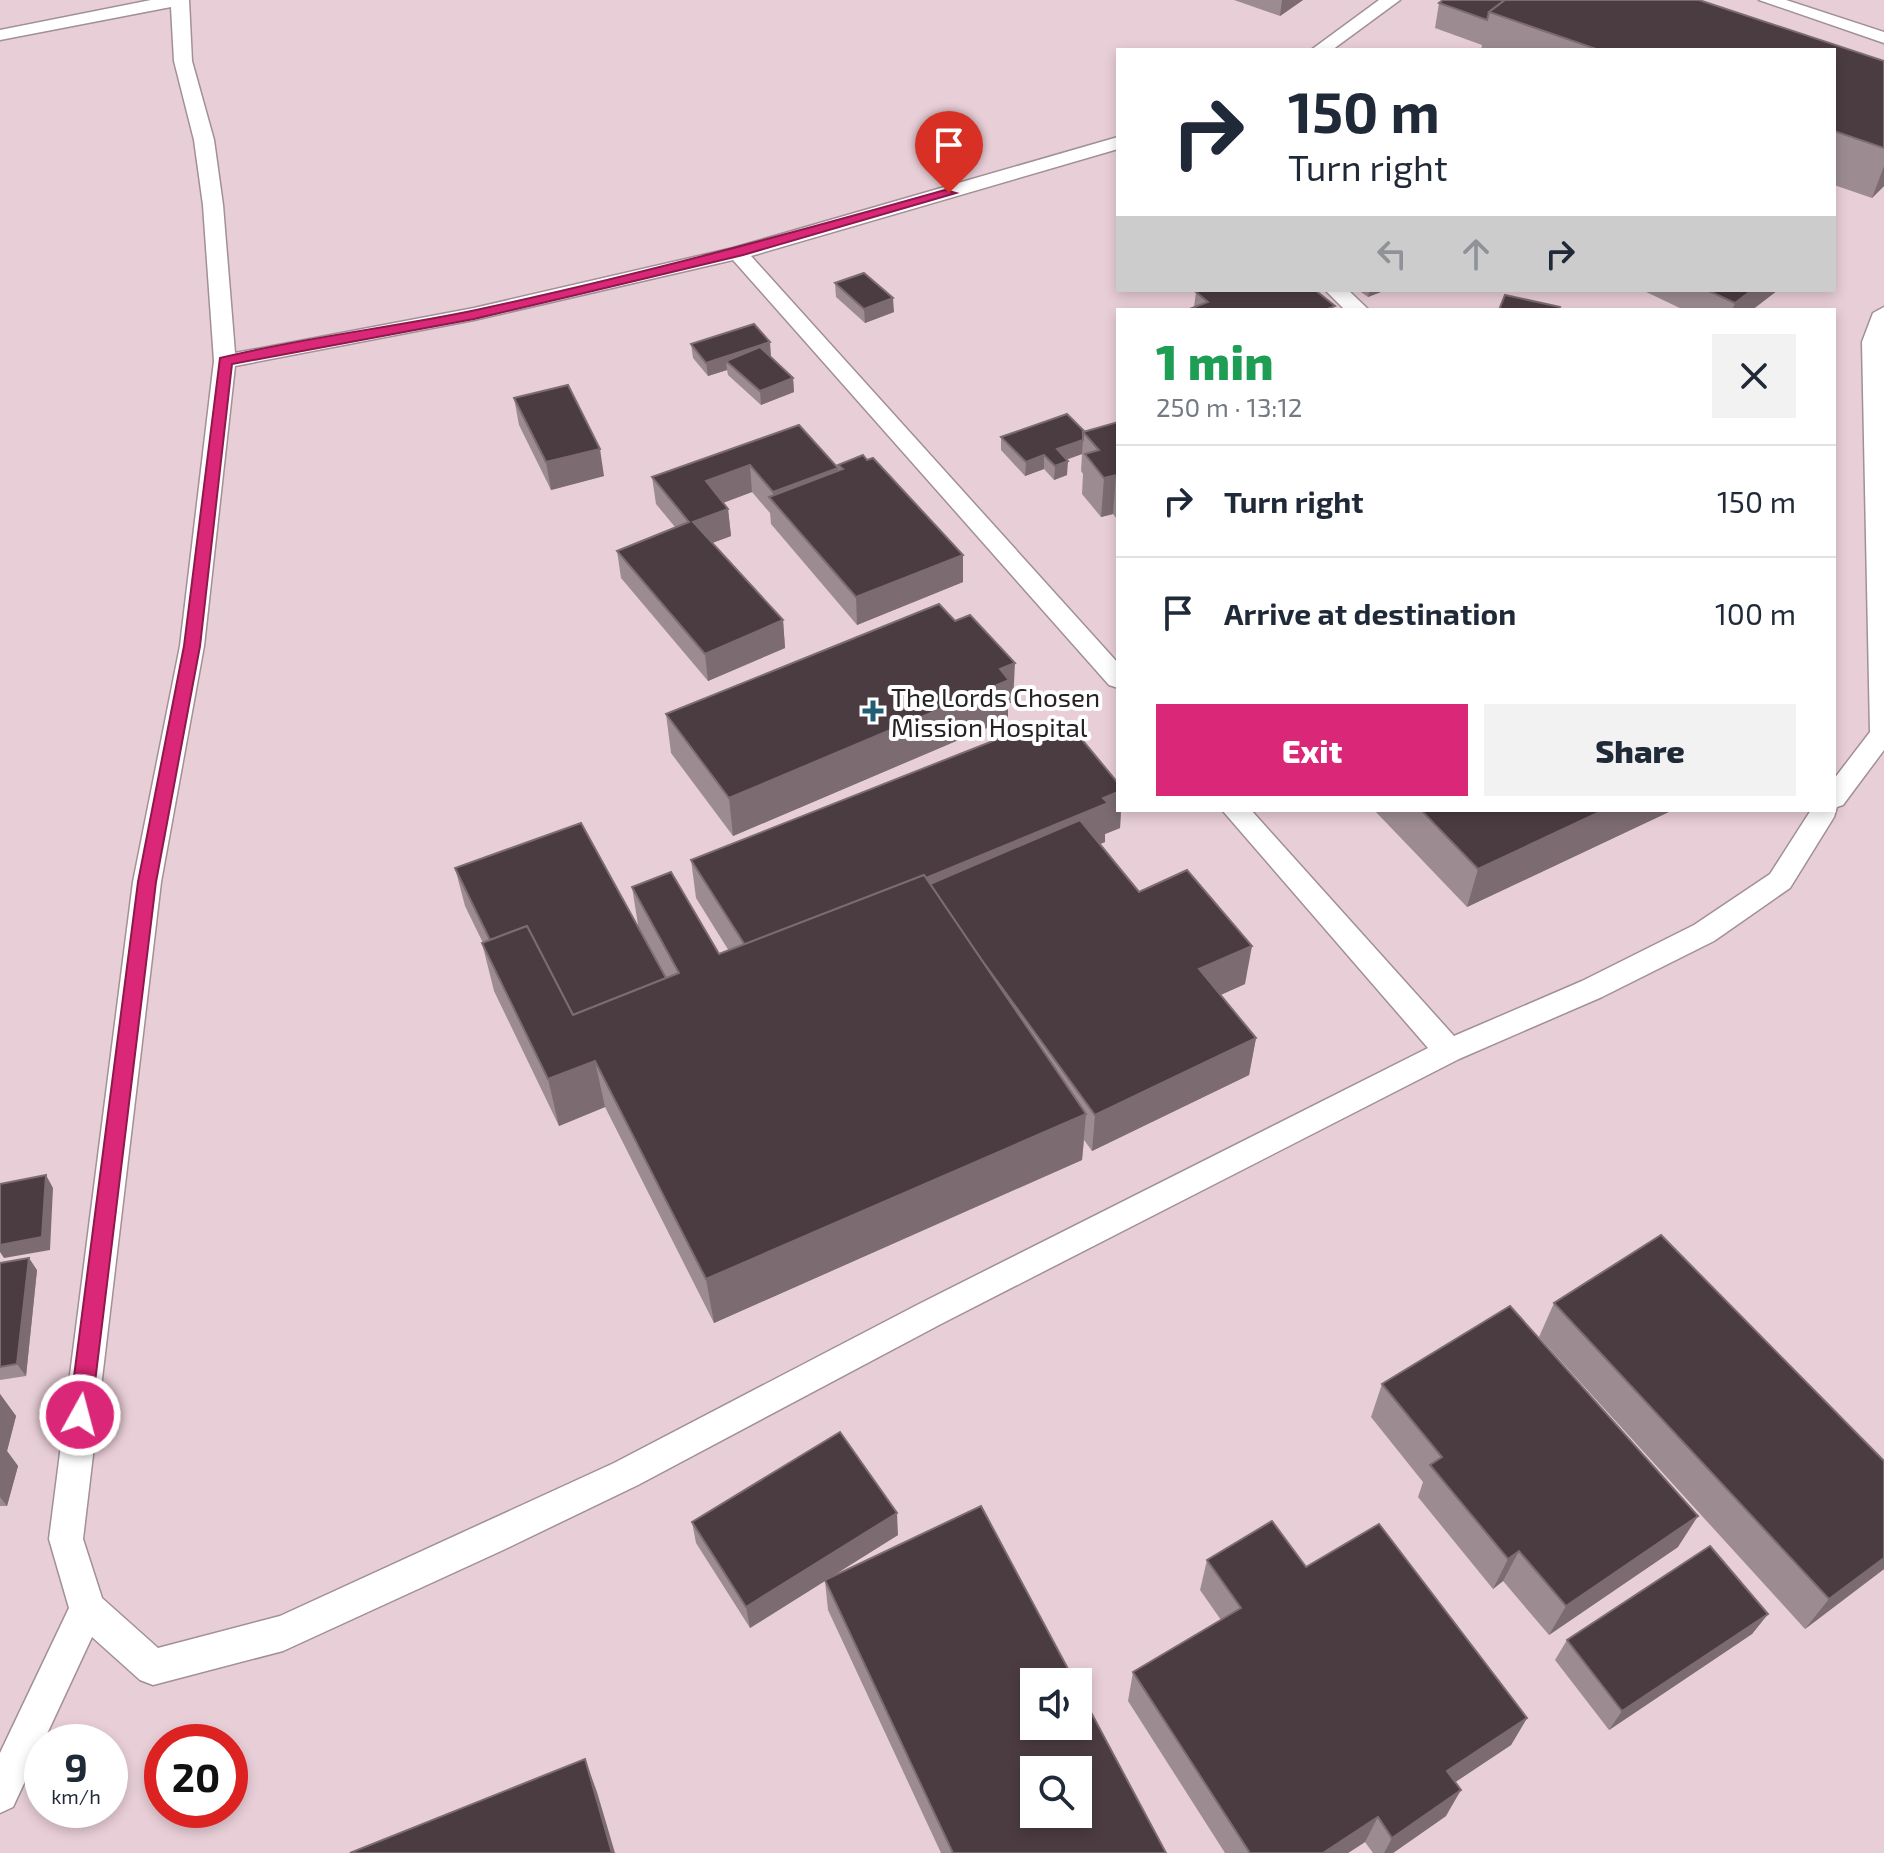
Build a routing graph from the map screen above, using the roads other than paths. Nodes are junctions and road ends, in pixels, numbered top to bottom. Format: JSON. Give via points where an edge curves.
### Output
{"nodes":[{"id":1,"x":179,"y":0,"type":"edge"},
{"id":2,"x":1391,"y":0,"type":"edge"},
{"id":3,"x":1768,"y":0,"type":"edge"},
{"id":4,"x":0,"y":35,"type":"edge"},
{"id":5,"x":1884,"y":38,"type":"edge"},
{"id":6,"x":1323,"y":48,"type":"edge"},
{"id":7,"x":1116,"y":144,"type":"edge"},
{"id":8,"x":738,"y":253,"type":"junction"},
{"id":9,"x":1337,"y":292,"type":"edge"},
{"id":10,"x":1356,"y":308,"type":"edge"},
{"id":11,"x":1884,"y":313,"type":"edge"},
{"id":12,"x":225,"y":361,"type":"junction"},
{"id":13,"x":1116,"y":677,"type":"edge"},
{"id":14,"x":1836,"y":795,"type":"edge"},
{"id":15,"x":1237,"y":812,"type":"edge"},
{"id":16,"x":1824,"y":812,"type":"edge"},
{"id":17,"x":1449,"y":1051,"type":"junction"},
{"id":18,"x":87,"y":1609,"type":"junction"},
{"id":19,"x":0,"y":1794,"type":"edge"}],
"edges":[{"from":1,"to":4,"type":"lane"},
{"from":1,"to":12,"type":"lane","via":[[183,61],[204,140],[213,205]]},
{"from":2,"to":6,"type":"lane"},
{"from":3,"to":5,"type":"lane"},
{"from":7,"to":8,"type":"lane"},
{"from":8,"to":12,"type":"lane","via":[[474,314]]},
{"from":8,"to":13,"type":"lane"},
{"from":9,"to":10,"type":"lane"},
{"from":11,"to":14,"type":"lane","via":[[1873,342],[1883,733]]},
{"from":12,"to":18,"type":"lane","via":[[192,646],[147,882],[72,1478],[66,1539]]},
{"from":15,"to":17,"type":"lane"},
{"from":16,"to":17,"type":"lane","via":[[1780,881],[1704,933]]},
{"from":17,"to":18,"type":"lane","via":[[626,1474],[283,1633],[153,1667]]},
{"from":18,"to":19,"type":"lane"}]}
